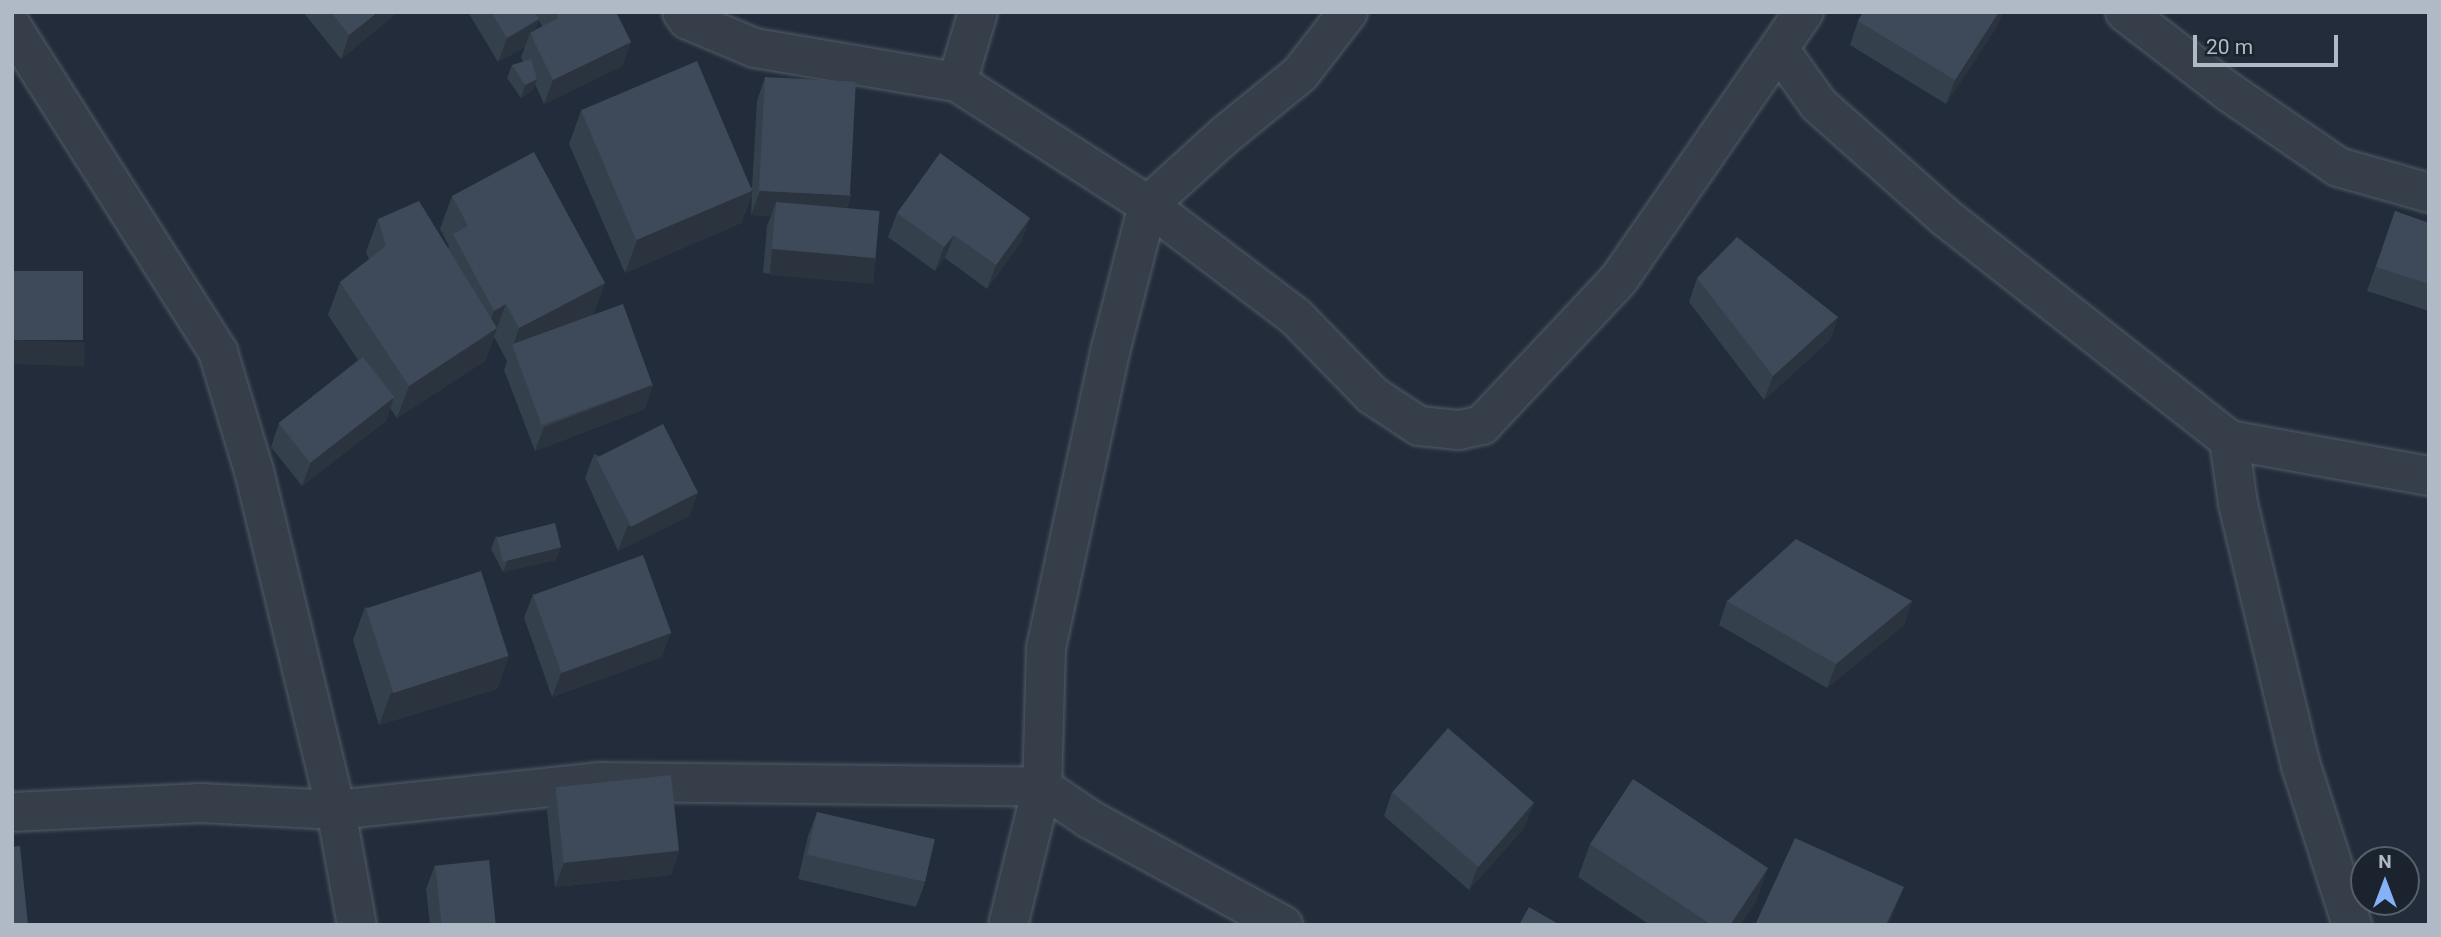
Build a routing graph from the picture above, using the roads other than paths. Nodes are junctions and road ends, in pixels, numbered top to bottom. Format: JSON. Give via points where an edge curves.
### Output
{"nodes":[{"id":1,"x":682,"y":12,"type":"edge"},
{"id":2,"x":978,"y":12,"type":"edge"},
{"id":3,"x":1348,"y":12,"type":"edge"},
{"id":4,"x":1804,"y":12,"type":"edge"},
{"id":5,"x":2125,"y":12,"type":"edge"},
{"id":6,"x":12,"y":27,"type":"edge"},
{"id":7,"x":1779,"y":49,"type":"junction"},
{"id":8,"x":957,"y":82,"type":"junction"},
{"id":9,"x":2429,"y":193,"type":"edge"},
{"id":10,"x":1148,"y":205,"type":"junction"},
{"id":11,"x":2229,"y":440,"type":"junction"},
{"id":12,"x":2429,"y":476,"type":"edge"},
{"id":13,"x":1042,"y":787,"type":"junction"},
{"id":14,"x":336,"y":810,"type":"junction"},
{"id":15,"x":12,"y":812,"type":"edge"},
{"id":16,"x":357,"y":925,"type":"edge"},
{"id":17,"x":1008,"y":925,"type":"edge"},
{"id":18,"x":1283,"y":925,"type":"edge"},
{"id":19,"x":2352,"y":925,"type":"edge"}],
"edges":[{"from":1,"to":8,"type":"street","via":[[688,20],[755,48]]},
{"from":2,"to":8,"type":"street"},
{"from":3,"to":10,"type":"street","via":[[1300,74]]},
{"from":4,"to":7,"type":"street"},
{"from":5,"to":9,"type":"street","via":[[2338,167]]},
{"from":6,"to":14,"type":"street","via":[[218,352],[254,471]]},
{"from":7,"to":10,"type":"street","via":[[1619,278],[1482,425],[1459,430],[1419,426],[1372,395],[1296,317]]},
{"from":7,"to":11,"type":"street","via":[[1819,105],[1945,217]]},
{"from":8,"to":10,"type":"street"},
{"from":10,"to":13,"type":"street","via":[[1110,352],[1046,648]]},
{"from":11,"to":12,"type":"street"},
{"from":11,"to":19,"type":"street","via":[[2238,504],[2301,766]]},
{"from":13,"to":14,"type":"street","via":[[598,782]]},
{"from":13,"to":17,"type":"street"},
{"from":13,"to":18,"type":"street","via":[[1091,820]]},
{"from":14,"to":15,"type":"street","via":[[201,803]]},
{"from":14,"to":16,"type":"street"}]}
